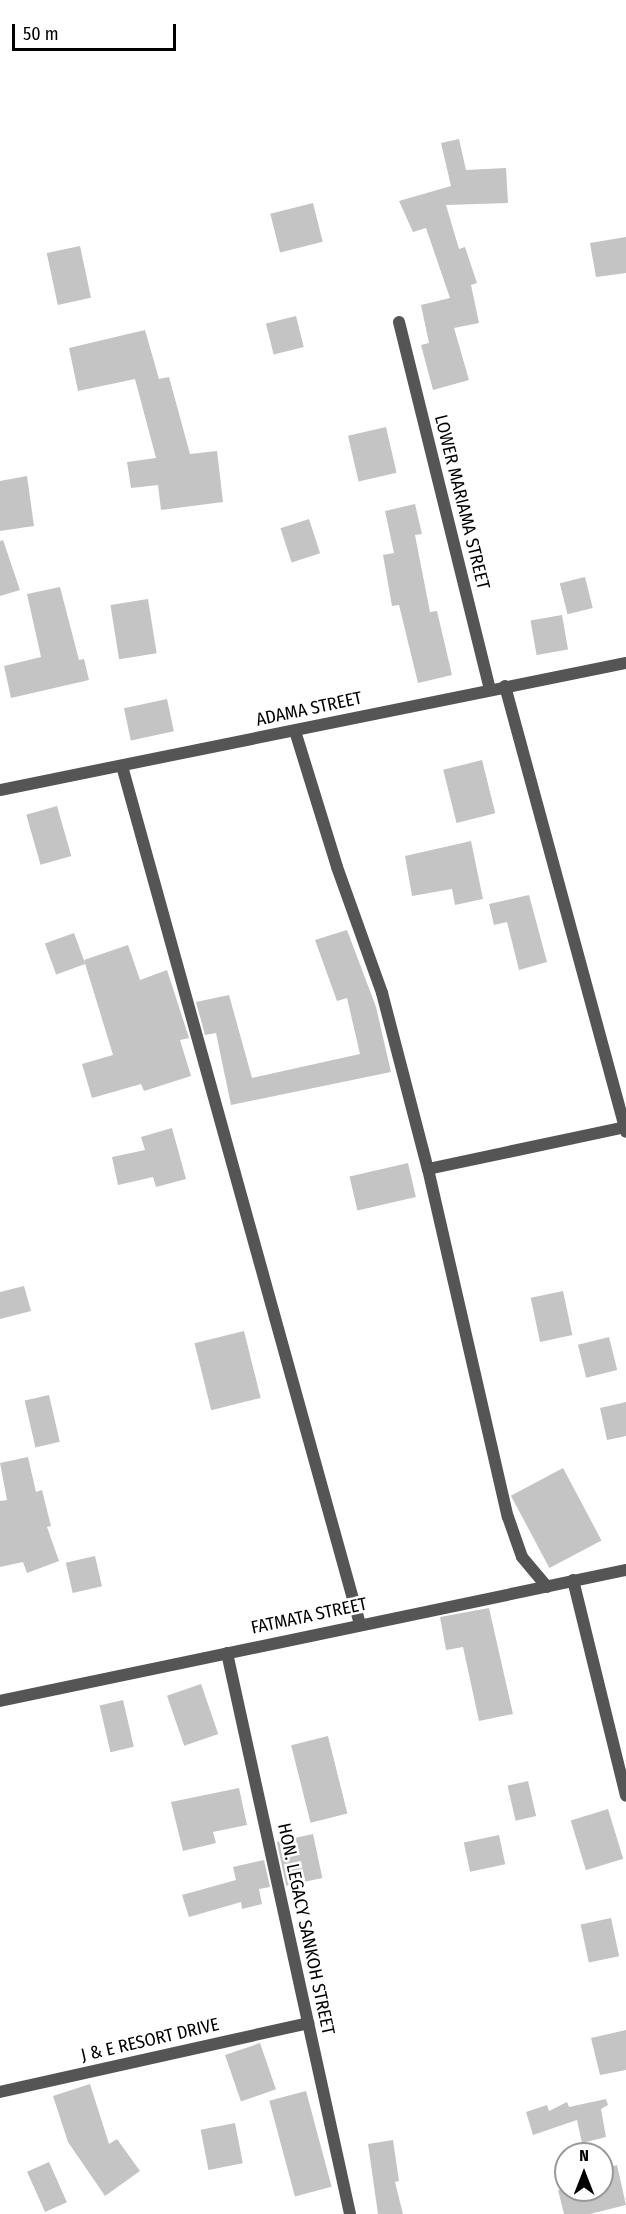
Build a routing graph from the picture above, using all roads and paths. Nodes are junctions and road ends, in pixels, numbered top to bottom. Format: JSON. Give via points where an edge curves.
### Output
{"nodes":[{"id":1,"x":399,"y":322,"type":"dead end"},
{"id":2,"x":626,"y":663,"type":"edge"},
{"id":3,"x":505,"y":686,"type":"junction"},
{"id":4,"x":490,"y":689,"type":"junction"},
{"id":5,"x":295,"y":731,"type":"junction"},
{"id":6,"x":122,"y":766,"type":"junction"},
{"id":7,"x":0,"y":790,"type":"edge"},
{"id":8,"x":625,"y":1129,"type":"edge"},
{"id":9,"x":428,"y":1169,"type":"junction"},
{"id":10,"x":626,"y":1570,"type":"edge"},
{"id":11,"x":573,"y":1580,"type":"junction"},
{"id":12,"x":548,"y":1587,"type":"junction"},
{"id":13,"x":360,"y":1624,"type":"junction"},
{"id":14,"x":227,"y":1653,"type":"junction"},
{"id":15,"x":0,"y":1701,"type":"edge"},
{"id":16,"x":626,"y":1796,"type":"edge"},
{"id":17,"x":308,"y":2024,"type":"junction"},
{"id":18,"x":0,"y":2092,"type":"edge"},
{"id":19,"x":350,"y":2214,"type":"edge"}],
"edges":[{"from":1,"to":4,"type":"street","name":"LOWER MARIAMA STREET"},
{"from":2,"to":3,"type":"street","name":"ADAMA STREET"},
{"from":3,"to":4,"type":"street","name":"ADAMA STREET"},
{"from":3,"to":8,"type":"street"},
{"from":4,"to":5,"type":"street","name":"ADAMA STREET"},
{"from":5,"to":6,"type":"street","name":"ADAMA STREET"},
{"from":5,"to":9,"type":"street","via":[[382,993]]},
{"from":6,"to":7,"type":"street","name":"ADAMA STREET"},
{"from":6,"to":13,"type":"street"},
{"from":8,"to":9,"type":"street"},
{"from":9,"to":12,"type":"street","via":[[508,1517],[522,1557]]},
{"from":10,"to":11,"type":"street","name":"FATMATA STREET"},
{"from":11,"to":12,"type":"street","name":"FATMATA STREET"},
{"from":11,"to":16,"type":"street"},
{"from":12,"to":13,"type":"street","name":"FATMATA STREET"},
{"from":13,"to":14,"type":"street","name":"FATMATA STREET"},
{"from":14,"to":15,"type":"street","name":"FATMATA STREET"},
{"from":14,"to":17,"type":"street","name":"HON. LEGACY SANKOH STREET"},
{"from":17,"to":18,"type":"street","name":"J & E RESORT DRIVE"},
{"from":17,"to":19,"type":"street","name":"HON. LEGACY SANKOH STREET"}]}
